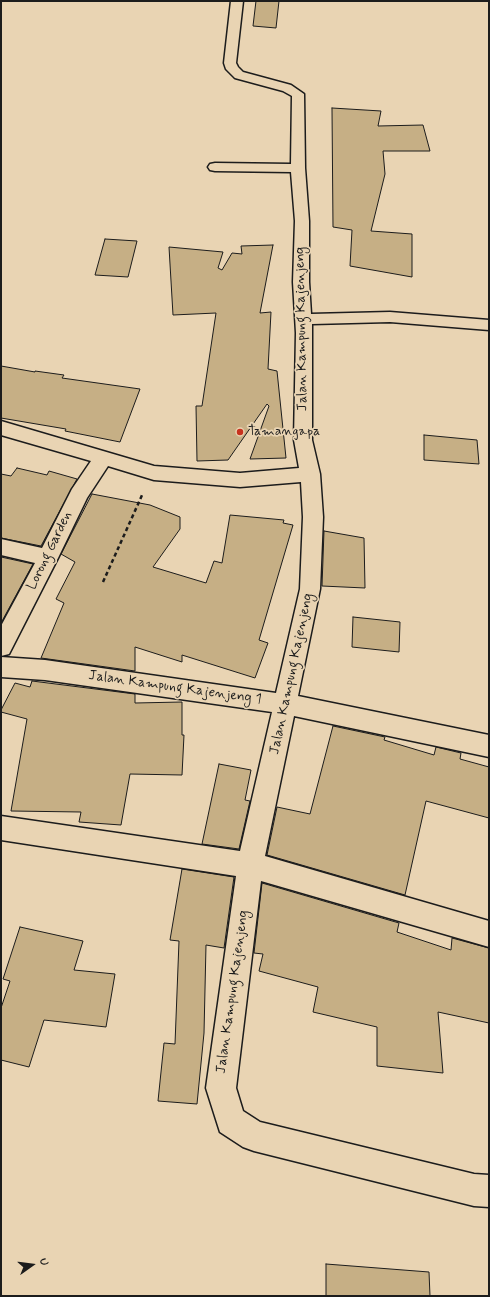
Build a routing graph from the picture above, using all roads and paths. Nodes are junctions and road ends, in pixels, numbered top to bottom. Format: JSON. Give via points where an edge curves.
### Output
{"nodes":[{"id":1,"x":236,"y":1,"type":"edge"},
{"id":2,"x":215,"y":167,"type":"dead end"},
{"id":3,"x":298,"y":168,"type":"junction"},
{"id":4,"x":303,"y":319,"type":"junction"},
{"id":5,"x":489,"y":325,"type":"edge"},
{"id":6,"x":1,"y":428,"type":"edge"},
{"id":7,"x":104,"y":458,"type":"junction"},
{"id":8,"x":154,"y":473,"type":"junction"},
{"id":9,"x":310,"y":474,"type":"junction"},
{"id":10,"x":1,"y":547,"type":"edge"},
{"id":11,"x":48,"y":558,"type":"junction"},
{"id":12,"x":103,"y":582,"type":"dead end"},
{"id":13,"x":1,"y":647,"type":"edge"},
{"id":14,"x":1,"y":666,"type":"edge"},
{"id":15,"x":285,"y":704,"type":"junction"},
{"id":16,"x":489,"y":746,"type":"edge"},
{"id":17,"x":1,"y":828,"type":"edge"},
{"id":18,"x":250,"y":865,"type":"junction"},
{"id":19,"x":489,"y":934,"type":"edge"},
{"id":20,"x":489,"y":1191,"type":"edge"}],
"edges":[{"from":1,"to":3,"type":"street","name":"Jalan Kampung Kajenjeng","via":[[230,63],[232,69],[239,75],[286,88],[298,94]]},
{"from":2,"to":3,"type":"street"},
{"from":3,"to":4,"type":"street","name":"Jalan Kampung Kajenjeng","via":[[302,221]]},
{"from":4,"to":5,"type":"street","via":[[390,317]]},
{"from":4,"to":9,"type":"street","name":"Jalan Kampung Kajenjeng","via":[[303,440]]},
{"from":6,"to":7,"type":"street"},
{"from":7,"to":8,"type":"street"},
{"from":7,"to":11,"type":"street","name":"Lorong Garden","via":[[79,494]]},
{"from":8,"to":9,"type":"street","via":[[240,480]]},
{"from":8,"to":12,"type":"path"},
{"from":9,"to":15,"type":"street","name":"Jalan Kampung Kajenjeng","via":[[313,517],[310,589]]},
{"from":10,"to":11,"type":"street"},
{"from":11,"to":13,"type":"street","name":"Lorong Garden"},
{"from":14,"to":15,"type":"street","name":"Jalan Kampung Kajenjeng 1"},
{"from":15,"to":16,"type":"street","name":"Jalan Kampung Kajenjeng 1"},
{"from":15,"to":18,"type":"street","name":"Jalan Kampung Kajenjeng"},
{"from":17,"to":18,"type":"street"},
{"from":18,"to":19,"type":"street"},
{"from":18,"to":20,"type":"street","name":"Jalan Kampung Kajenjeng","via":[[220,1088],[232,1121],[254,1136],[474,1190]]}]}
